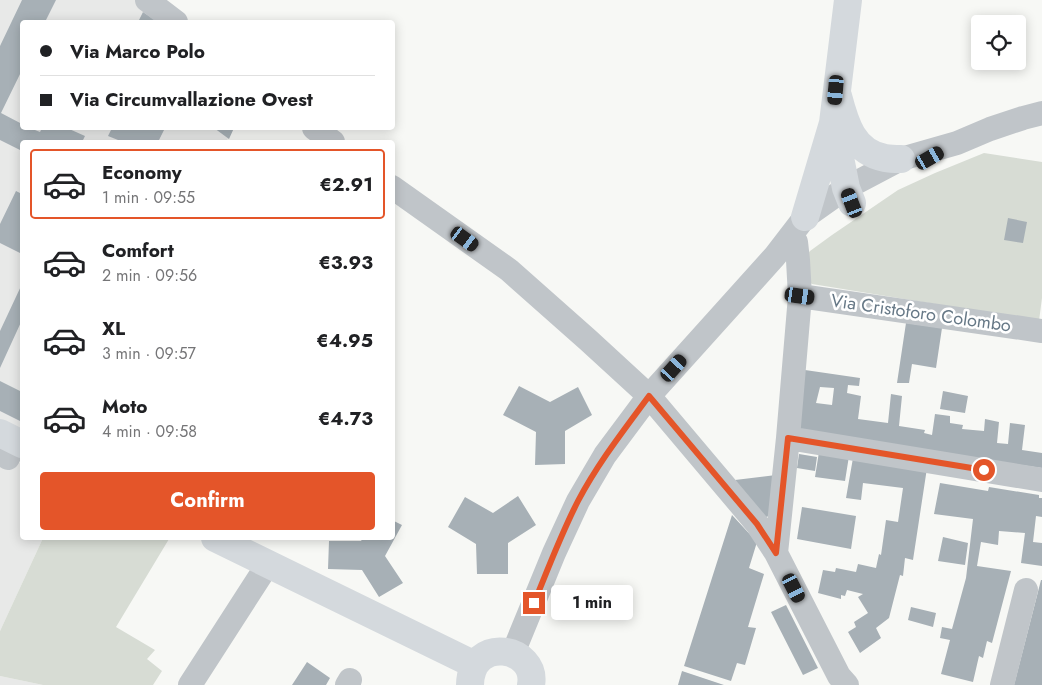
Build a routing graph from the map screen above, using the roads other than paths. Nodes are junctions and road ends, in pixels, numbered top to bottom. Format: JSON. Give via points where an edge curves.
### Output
{"nodes":[{"id":1,"x":147,"y":0,"type":"edge"},
{"id":2,"x":848,"y":0,"type":"edge"},
{"id":3,"x":173,"y":20,"type":"edge"},
{"id":4,"x":836,"y":90,"type":"junction"},
{"id":5,"x":1042,"y":114,"type":"edge"},
{"id":6,"x":833,"y":123,"type":"junction"},
{"id":7,"x":317,"y":130,"type":"edge"},
{"id":8,"x":330,"y":140,"type":"edge"},
{"id":9,"x":957,"y":143,"type":"junction"},
{"id":10,"x":901,"y":159,"type":"junction"},
{"id":11,"x":395,"y":190,"type":"edge"},
{"id":12,"x":849,"y":196,"type":"junction"},
{"id":13,"x":800,"y":229,"type":"junction"},
{"id":14,"x":800,"y":296,"type":"junction"},
{"id":15,"x":1042,"y":331,"type":"edge"},
{"id":16,"x":649,"y":396,"type":"junction"},
{"id":17,"x":788,"y":438,"type":"junction"},
{"id":18,"x":1042,"y":480,"type":"edge"},
{"id":19,"x":219,"y":540,"type":"edge"},
{"id":20,"x":776,"y":553,"type":"junction"},
{"id":21,"x":268,"y":564,"type":"junction"},
{"id":22,"x":1026,"y":590,"type":"dead end"},
{"id":23,"x":513,"y":653,"type":"junction"},
{"id":24,"x":472,"y":675,"type":"edge"},
{"id":25,"x":190,"y":685,"type":"edge"},
{"id":26,"x":531,"y":685,"type":"edge"},
{"id":27,"x":847,"y":685,"type":"edge"},
{"id":28,"x":1002,"y":685,"type":"edge"}],
"edges":[{"from":1,"to":3,"type":"street"},
{"from":2,"to":4,"type":"main road"},
{"from":4,"to":6,"type":"main road"},
{"from":4,"to":10,"type":"main road","via":[[853,137],[870,152]]},
{"from":5,"to":9,"type":"street","via":[[990,129]]},
{"from":6,"to":12,"type":"main road"},
{"from":6,"to":13,"type":"main road"},
{"from":7,"to":8,"type":"street"},
{"from":9,"to":10,"type":"street"},
{"from":9,"to":12,"type":"street"},
{"from":10,"to":12,"type":"street"},
{"from":11,"to":16,"type":"street","via":[[509,270]]},
{"from":12,"to":13,"type":"street"},
{"from":13,"to":14,"type":"street"},
{"from":13,"to":16,"type":"street"},
{"from":14,"to":15,"type":"street","name":"Via Cristoforo Colombo"},
{"from":14,"to":17,"type":"street"},
{"from":16,"to":20,"type":"street","via":[[752,518]]},
{"from":16,"to":23,"type":"street","via":[[605,455],[578,501]]},
{"from":17,"to":18,"type":"street"},
{"from":17,"to":20,"type":"street"},
{"from":19,"to":21,"type":"main road"},
{"from":20,"to":27,"type":"street","via":[[839,676]]},
{"from":21,"to":24,"type":"main road"},
{"from":21,"to":25,"type":"street"},
{"from":22,"to":28,"type":"street"},
{"from":23,"to":24,"type":"main road","via":[[492,652],[482,657]]},
{"from":23,"to":26,"type":"main road","via":[[530,670]]}]}
